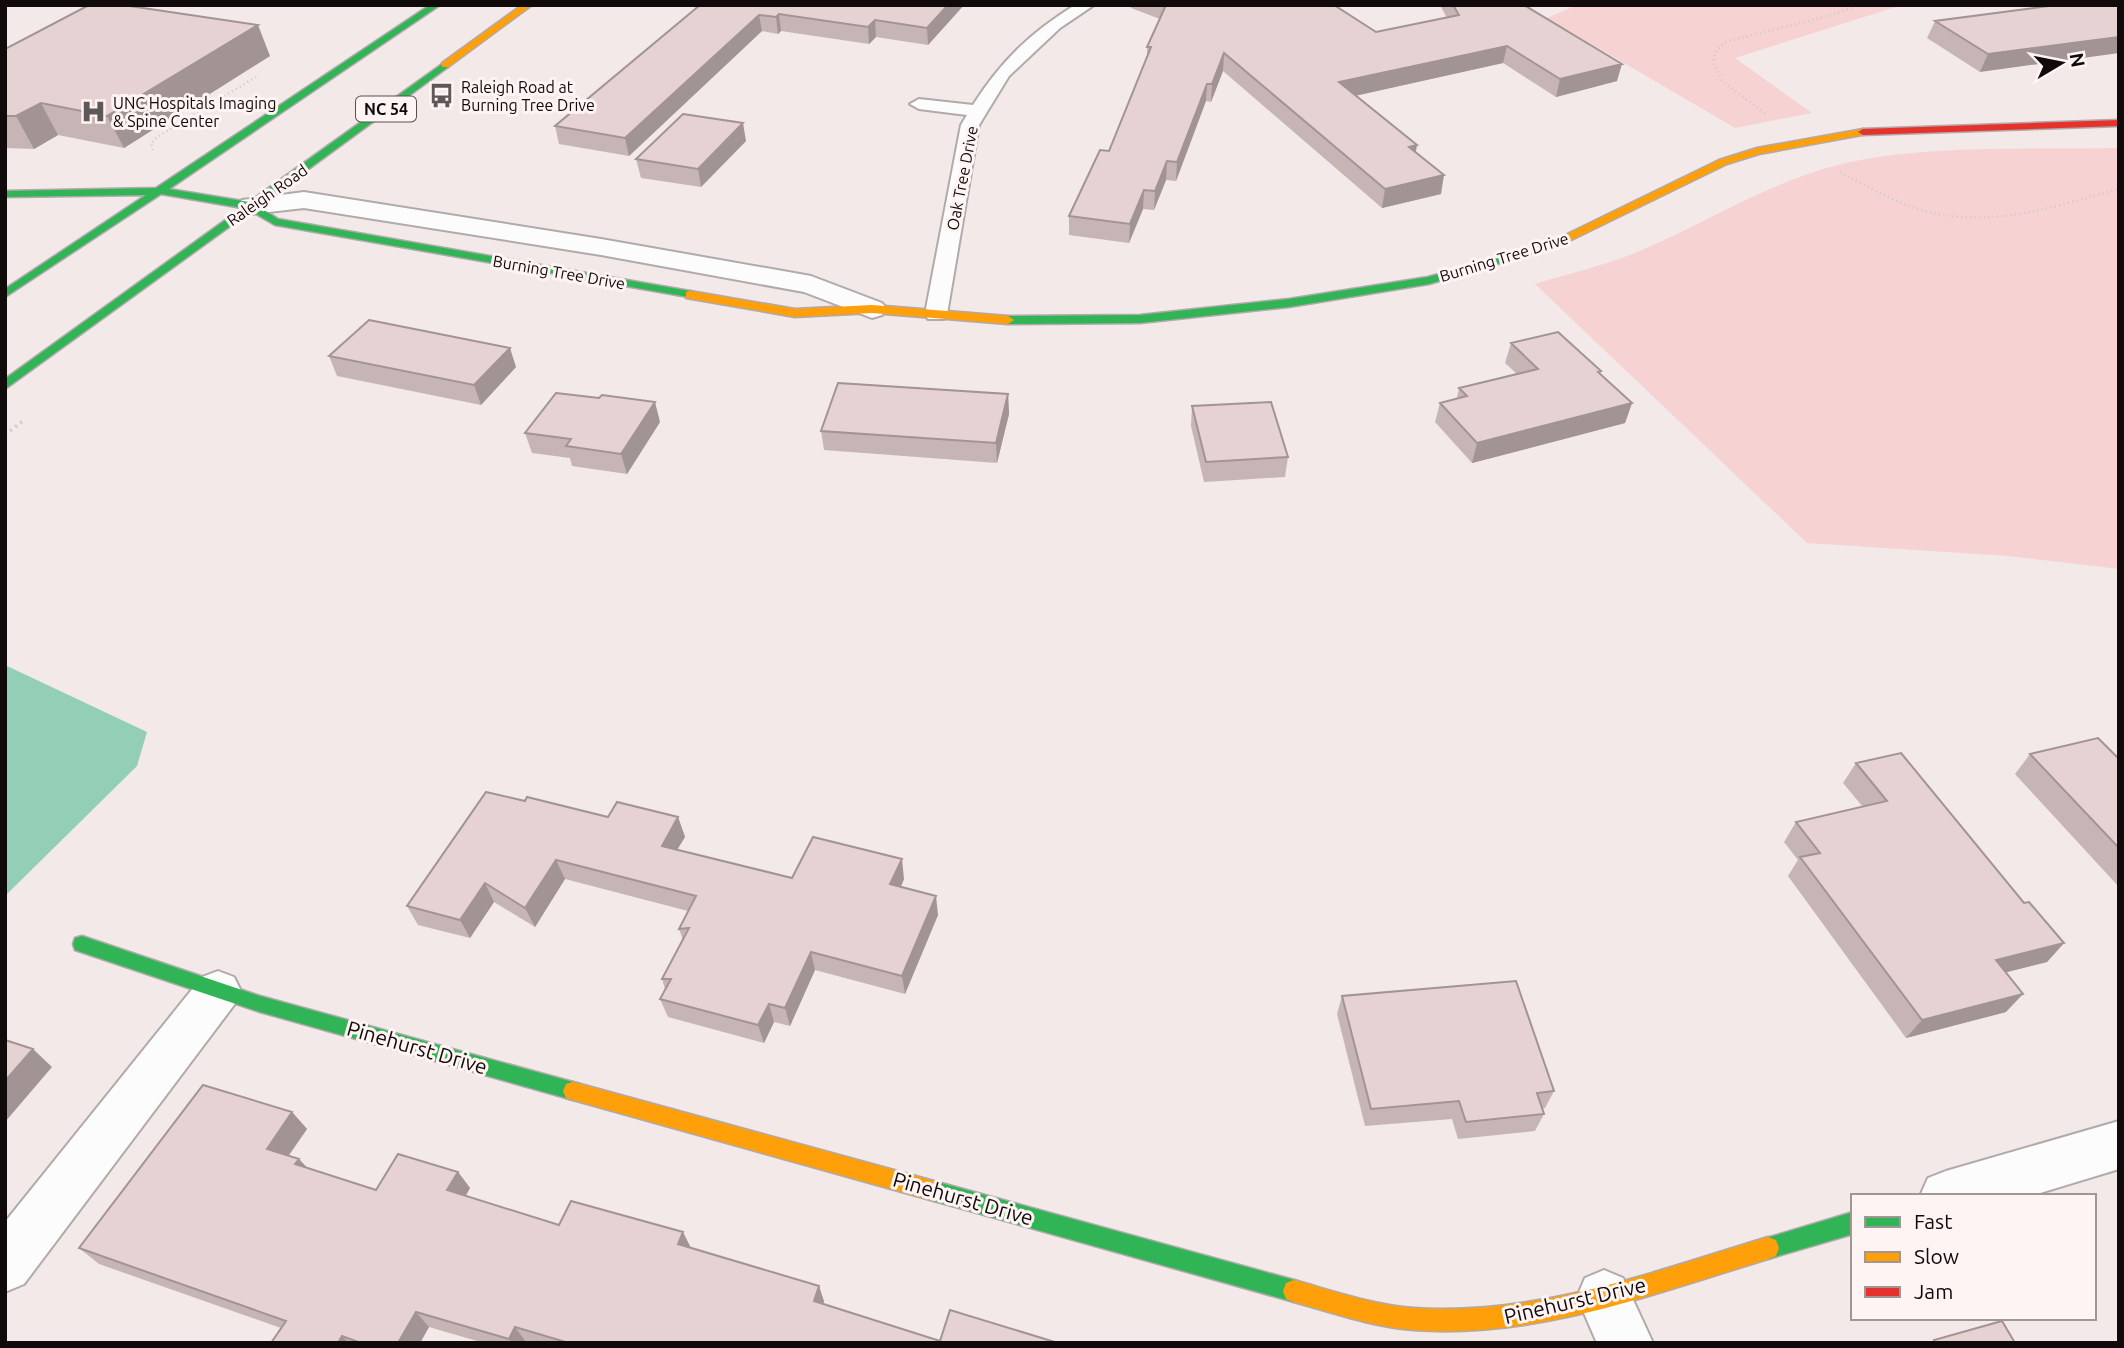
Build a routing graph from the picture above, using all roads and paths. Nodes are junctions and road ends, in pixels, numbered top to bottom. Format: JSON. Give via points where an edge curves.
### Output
{"nodes":[{"id":1,"x":436,"y":5,"type":"edge"},
{"id":2,"x":528,"y":5,"type":"edge"},
{"id":3,"x":1086,"y":5,"type":"edge"},
{"id":4,"x":1860,"y":5,"type":"edge"},
{"id":5,"x":919,"y":104,"type":"dead end"},
{"id":6,"x":979,"y":111,"type":"junction"},
{"id":7,"x":1767,"y":114,"type":"dead end"},
{"id":8,"x":2119,"y":123,"type":"edge"},
{"id":9,"x":1836,"y":170,"type":"dead end"},
{"id":10,"x":2119,"y":189,"type":"edge"},
{"id":11,"x":161,"y":191,"type":"junction"},
{"id":12,"x":5,"y":194,"type":"edge"},
{"id":13,"x":251,"y":206,"type":"junction"},
{"id":14,"x":5,"y":294,"type":"edge"},
{"id":15,"x":872,"y":309,"type":"joint"},
{"id":16,"x":936,"y":314,"type":"junction"},
{"id":17,"x":5,"y":385,"type":"edge"},
{"id":18,"x":82,"y":944,"type":"dead end"},
{"id":19,"x":218,"y":991,"type":"junction"},
{"id":20,"x":2119,"y":1145,"type":"edge"},
{"id":21,"x":1953,"y":1194,"type":"edge"},
{"id":22,"x":1851,"y":1224,"type":"edge"},
{"id":23,"x":5,"y":1265,"type":"edge"},
{"id":24,"x":1615,"y":1320,"type":"edge"}],
"edges":[{"from":1,"to":11,"type":"street"},
{"from":2,"to":13,"type":"street","name":"Raleigh Road","number":"NC 54"},
{"from":3,"to":6,"type":"lane","name":"Oak Tree Drive","via":[[1054,24],[1002,73]]},
{"from":4,"to":7,"type":"path","via":[[1726,42],[1716,49],[1713,68],[1720,79]]},
{"from":5,"to":6,"type":"lane"},
{"from":6,"to":16,"type":"lane","name":"Oak Tree Drive","via":[[970,125]]},
{"from":8,"to":16,"type":"street","name":"Burning Tree Drive","via":[[1901,129],[1768,149],[1723,162],[1557,243],[1429,280],[1378,289],[1140,319],[993,320]]},
{"from":9,"to":10,"type":"path","via":[[1912,209],[1966,219],[2006,219]]},
{"from":11,"to":12,"type":"street","name":"Burning Tree Drive"},
{"from":11,"to":13,"type":"street","name":"Burning Tree Drive"},
{"from":11,"to":14,"type":"street"},
{"from":13,"to":15,"type":"street","name":"Burning Tree Drive","via":[[304,200],[601,247],[811,285]]},
{"from":13,"to":17,"type":"street","name":"Raleigh Road","number":"NC 54"},
{"from":15,"to":16,"type":"street","name":"Burning Tree Drive"},
{"from":18,"to":19,"type":"street","name":"Pinehurst Drive"},
{"from":19,"to":23,"type":"street"},
{"from":19,"to":24,"type":"street","name":"Pinehurst Drive","via":[[1360,1310],[1414,1319]]},
{"from":20,"to":21,"type":"street"},
{"from":22,"to":24,"type":"street","name":"Pinehurst Drive"}]}
